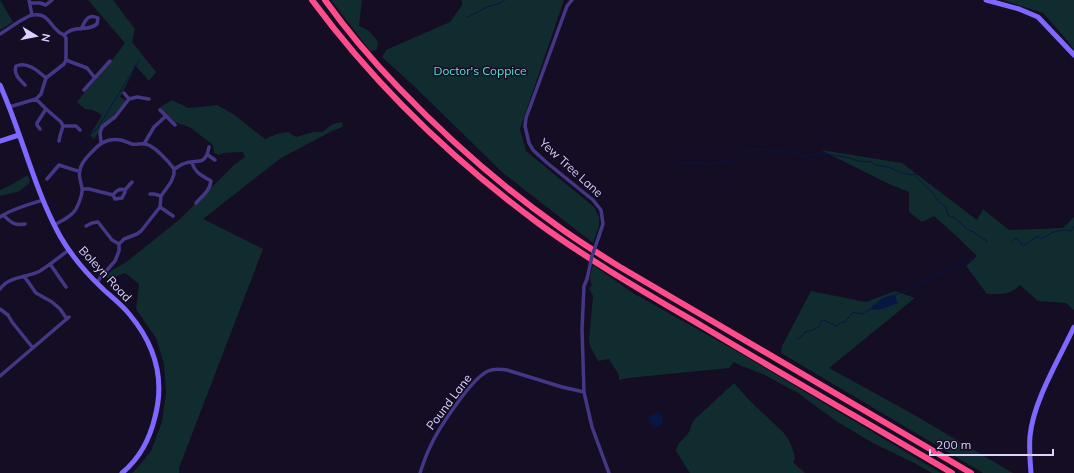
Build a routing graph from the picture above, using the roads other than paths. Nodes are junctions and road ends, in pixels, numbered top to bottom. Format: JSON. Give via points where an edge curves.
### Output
{"nodes":[{"id":1,"x":52,"y":0,"type":"edge"},
{"id":2,"x":312,"y":0,"type":"edge"},
{"id":3,"x":325,"y":0,"type":"edge"},
{"id":4,"x":572,"y":0,"type":"edge"},
{"id":5,"x":986,"y":0,"type":"edge"},
{"id":6,"x":30,"y":1,"type":"edge"},
{"id":7,"x":32,"y":15,"type":"junction"},
{"id":8,"x":81,"y":29,"type":"junction"},
{"id":9,"x":0,"y":34,"type":"edge"},
{"id":10,"x":64,"y":35,"type":"junction"},
{"id":11,"x":1074,"y":55,"type":"edge"},
{"id":12,"x":66,"y":60,"type":"junction"},
{"id":13,"x":110,"y":61,"type":"dead end"},
{"id":14,"x":46,"y":78,"type":"junction"},
{"id":15,"x":95,"y":78,"type":"junction"},
{"id":16,"x":0,"y":85,"type":"edge"},
{"id":17,"x":25,"y":85,"type":"dead end"},
{"id":18,"x":84,"y":90,"type":"dead end"},
{"id":19,"x":124,"y":92,"type":"dead end"},
{"id":20,"x":36,"y":99,"type":"junction"},
{"id":21,"x":129,"y":99,"type":"junction"},
{"id":22,"x":149,"y":99,"type":"dead end"},
{"id":23,"x":9,"y":107,"type":"junction"},
{"id":24,"x":46,"y":109,"type":"junction"},
{"id":25,"x":160,"y":110,"type":"dead end"},
{"id":26,"x":166,"y":116,"type":"junction"},
{"id":27,"x":175,"y":124,"type":"dead end"},
{"id":28,"x":63,"y":126,"type":"junction"},
{"id":29,"x":40,"y":129,"type":"dead end"},
{"id":30,"x":80,"y":130,"type":"dead end"},
{"id":31,"x":19,"y":135,"type":"junction"},
{"id":32,"x":59,"y":140,"type":"dead end"},
{"id":33,"x":0,"y":141,"type":"edge"},
{"id":34,"x":101,"y":142,"type":"junction"},
{"id":35,"x":144,"y":144,"type":"junction"},
{"id":36,"x":210,"y":147,"type":"dead end"},
{"id":37,"x":208,"y":155,"type":"junction"},
{"id":38,"x":215,"y":160,"type":"dead end"},
{"id":39,"x":192,"y":162,"type":"junction"},
{"id":40,"x":174,"y":170,"type":"junction"},
{"id":41,"x":79,"y":171,"type":"junction"},
{"id":42,"x":47,"y":180,"type":"dead end"},
{"id":43,"x":132,"y":182,"type":"dead end"},
{"id":44,"x":82,"y":189,"type":"junction"},
{"id":45,"x":125,"y":190,"type":"junction"},
{"id":46,"x":150,"y":194,"type":"dead end"},
{"id":47,"x":113,"y":195,"type":"junction"},
{"id":48,"x":161,"y":196,"type":"junction"},
{"id":49,"x":43,"y":200,"type":"junction"},
{"id":50,"x":196,"y":203,"type":"dead end"},
{"id":51,"x":160,"y":207,"type":"junction"},
{"id":52,"x":2,"y":216,"type":"edge"},
{"id":53,"x":173,"y":216,"type":"dead end"},
{"id":54,"x":25,"y":224,"type":"dead end"},
{"id":55,"x":54,"y":225,"type":"junction"},
{"id":56,"x":86,"y":226,"type":"dead end"},
{"id":57,"x":119,"y":244,"type":"junction"},
{"id":58,"x":69,"y":250,"type":"junction"},
{"id":59,"x":50,"y":264,"type":"junction"},
{"id":60,"x":24,"y":276,"type":"junction"},
{"id":61,"x":97,"y":283,"type":"junction"},
{"id":62,"x":1,"y":287,"type":"edge"},
{"id":63,"x":66,"y":287,"type":"dead end"},
{"id":64,"x":0,"y":309,"type":"edge"},
{"id":65,"x":1074,"y":327,"type":"edge"},
{"id":66,"x":33,"y":348,"type":"junction"},
{"id":67,"x":0,"y":370,"type":"edge"},
{"id":68,"x":1,"y":375,"type":"edge"},
{"id":69,"x":584,"y":392,"type":"junction"},
{"id":70,"x":122,"y":473,"type":"edge"},
{"id":71,"x":420,"y":473,"type":"edge"},
{"id":72,"x":609,"y":473,"type":"edge"},
{"id":73,"x":952,"y":473,"type":"edge"},
{"id":74,"x":971,"y":473,"type":"edge"},
{"id":75,"x":1031,"y":473,"type":"edge"}],
"edges":[{"from":1,"to":6,"type":"street","via":[[46,5]]},
{"from":2,"to":73,"type":"highway","via":[[388,92],[476,174],[538,223],[603,267]]},
{"from":3,"to":74,"type":"highway","via":[[376,64],[422,112],[495,178],[559,228]]},
{"from":4,"to":69,"type":"street","name":"Yew Tree Lane","bridge":true,"via":[[567,6],[525,126],[533,150],[593,200],[601,210],[603,224],[584,292]]},
{"from":5,"to":11,"type":"street","via":[[1038,17]]},
{"from":6,"to":7,"type":"street"},
{"from":7,"to":9,"type":"street"},
{"from":7,"to":10,"type":"street","via":[[41,14]]},
{"from":8,"to":8,"type":"street","via":[[94,27],[98,18],[87,18]]},
{"from":8,"to":10,"type":"street","via":[[73,29]]},
{"from":10,"to":12,"type":"street"},
{"from":12,"to":14,"type":"street"},
{"from":12,"to":15,"type":"street","via":[[87,68]]},
{"from":13,"to":15,"type":"street"},
{"from":14,"to":17,"type":"street","via":[[32,67],[16,66],[16,73]]},
{"from":14,"to":20,"type":"street","via":[[41,94]]},
{"from":15,"to":18,"type":"street"},
{"from":16,"to":23,"type":"street","name":"Boleyn Road"},
{"from":19,"to":21,"type":"street"},
{"from":20,"to":23,"type":"street"},
{"from":20,"to":24,"type":"street"},
{"from":21,"to":22,"type":"street"},
{"from":21,"to":34,"type":"street","via":[[115,117],[102,127]]},
{"from":23,"to":31,"type":"street","name":"Boleyn Road"},
{"from":24,"to":28,"type":"street","via":[[62,122]]},
{"from":24,"to":29,"type":"street","via":[[37,122]]},
{"from":25,"to":26,"type":"street"},
{"from":26,"to":27,"type":"street"},
{"from":26,"to":35,"type":"street","via":[[154,127]]},
{"from":28,"to":30,"type":"street","via":[[76,126]]},
{"from":28,"to":32,"type":"street"},
{"from":31,"to":33,"type":"street"},
{"from":31,"to":49,"type":"street","name":"Boleyn Road"},
{"from":34,"to":35,"type":"street","via":[[120,140]]},
{"from":34,"to":41,"type":"street","via":[[84,161]]},
{"from":35,"to":40,"type":"street","via":[[151,146]]},
{"from":36,"to":37,"type":"street"},
{"from":37,"to":38,"type":"street"},
{"from":37,"to":39,"type":"street","via":[[204,159]]},
{"from":39,"to":40,"type":"street"},
{"from":39,"to":50,"type":"street","via":[[197,173],[211,181],[207,191]]},
{"from":40,"to":48,"type":"street","via":[[171,182]]},
{"from":41,"to":42,"type":"street","via":[[60,165]]},
{"from":41,"to":44,"type":"street"},
{"from":43,"to":45,"type":"street"},
{"from":44,"to":47,"type":"street"},
{"from":44,"to":55,"type":"street","via":[[75,211]]},
{"from":45,"to":47,"type":"street","via":[[116,191]]},
{"from":45,"to":47,"type":"street","via":[[122,198],[115,199]]},
{"from":46,"to":48,"type":"street"},
{"from":48,"to":51,"type":"street"},
{"from":49,"to":52,"type":"street"},
{"from":49,"to":55,"type":"street","name":"Boleyn Road"},
{"from":51,"to":53,"type":"street"},
{"from":51,"to":57,"type":"street","via":[[141,231]]},
{"from":52,"to":54,"type":"street","via":[[18,225]]},
{"from":55,"to":58,"type":"street","name":"Boleyn Road"},
{"from":56,"to":57,"type":"street","via":[[98,222],[112,240]]},
{"from":57,"to":61,"type":"street","via":[[115,262]]},
{"from":58,"to":59,"type":"street"},
{"from":58,"to":61,"type":"street","name":"Boleyn Road"},
{"from":59,"to":60,"type":"street","via":[[39,272]]},
{"from":59,"to":63,"type":"street"},
{"from":60,"to":62,"type":"street"},
{"from":60,"to":66,"type":"street","via":[[36,292],[52,302],[68,318]]},
{"from":61,"to":70,"type":"street","name":"Boleyn Road","via":[[139,326],[150,344],[157,364],[158,408],[153,426],[144,446]]},
{"from":64,"to":66,"type":"street","via":[[8,315]]},
{"from":65,"to":75,"type":"street","via":[[1035,411],[1030,435]]},
{"from":66,"to":68,"type":"street"},
{"from":67,"to":68,"type":"street"},
{"from":69,"to":71,"type":"street","name":"Pound Lane","via":[[507,370],[490,370],[462,397],[446,420],[430,445]]},
{"from":69,"to":72,"type":"street","name":"Yew Tree Lane","via":[[592,427]]}]}
